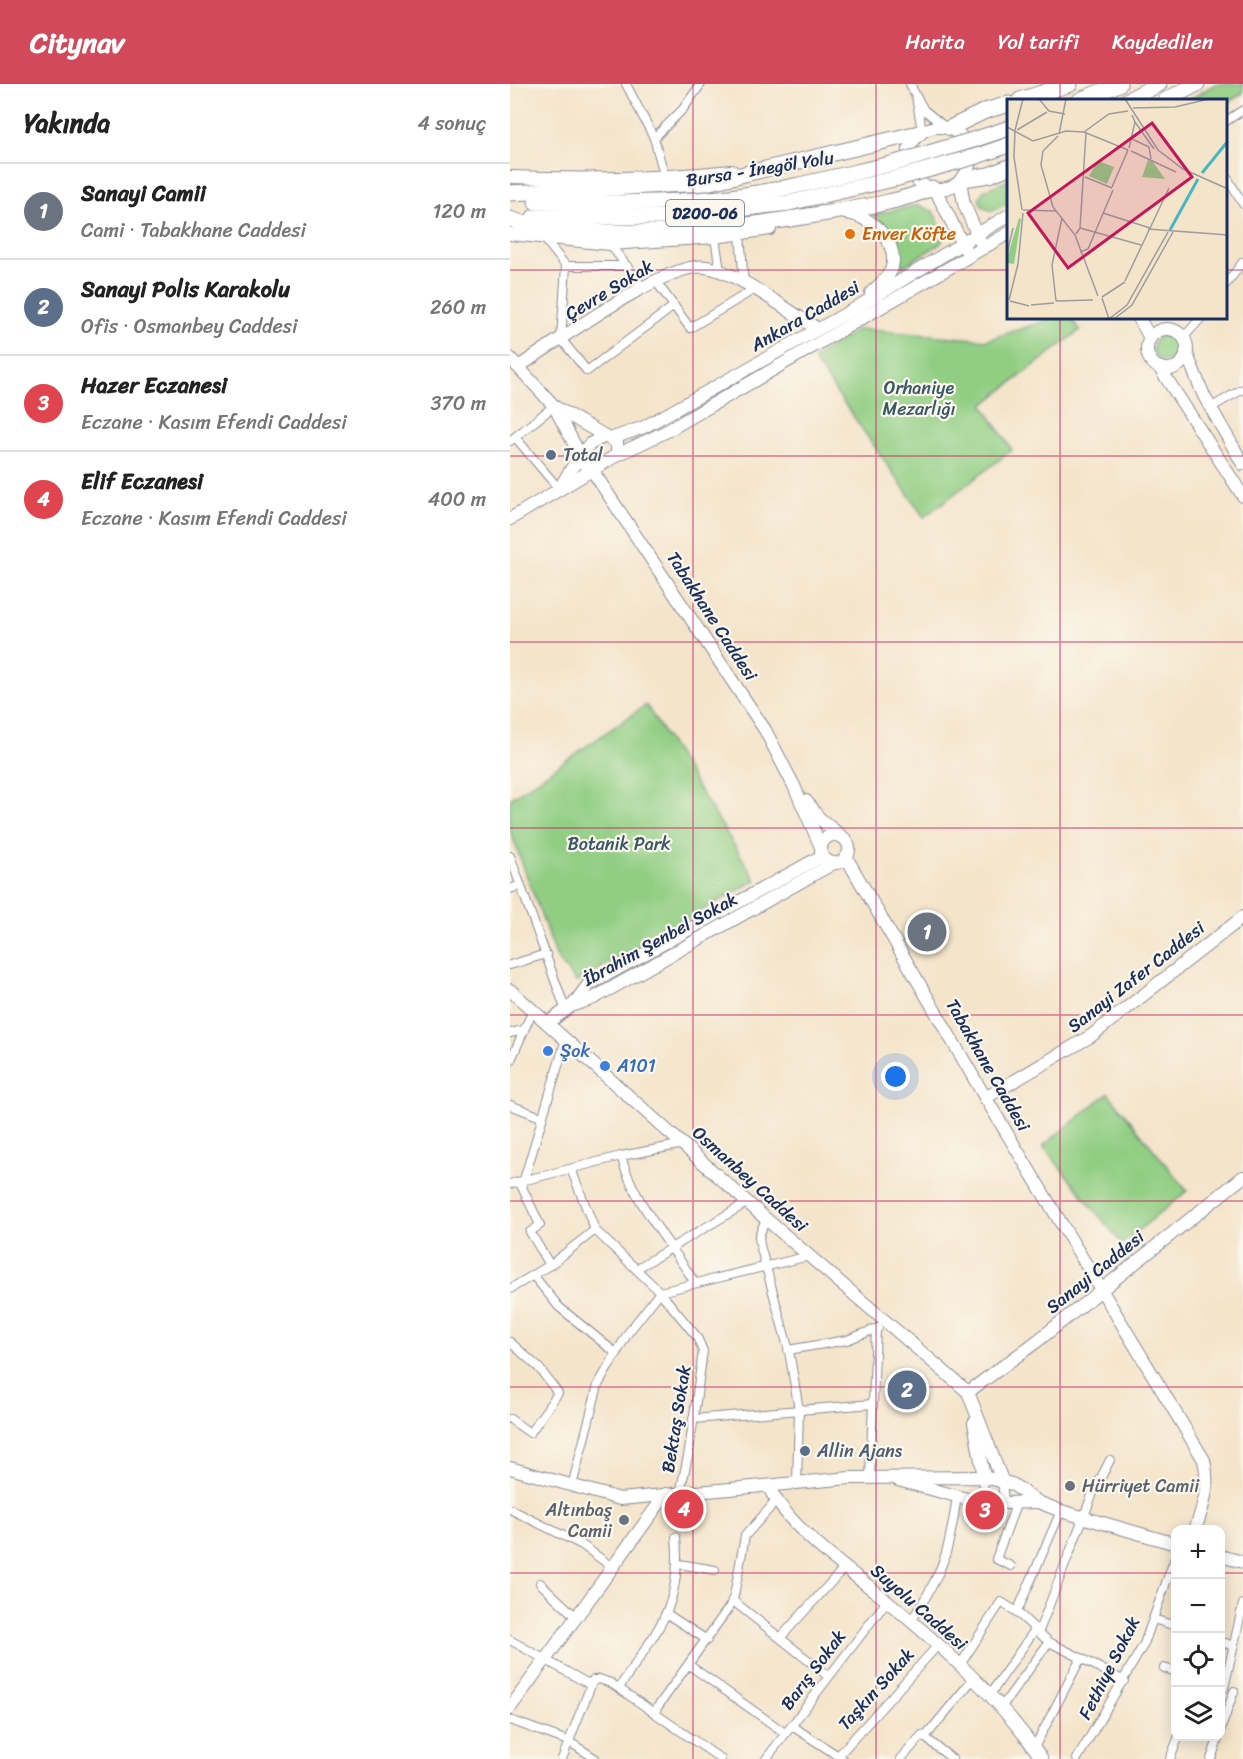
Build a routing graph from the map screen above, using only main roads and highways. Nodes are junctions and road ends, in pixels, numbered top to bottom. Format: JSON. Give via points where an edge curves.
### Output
{"nodes":[{"id":1,"x":1119,"y":84,"type":"edge"},
{"id":2,"x":1159,"y":84,"type":"edge"},
{"id":3,"x":1197,"y":84,"type":"edge"},
{"id":4,"x":1066,"y":85,"type":"edge"},
{"id":5,"x":1023,"y":99,"type":"edge"},
{"id":6,"x":1082,"y":99,"type":"edge"},
{"id":7,"x":1130,"y":99,"type":"edge"},
{"id":8,"x":1168,"y":99,"type":"edge"},
{"id":9,"x":1007,"y":105,"type":"edge"},
{"id":10,"x":948,"y":128,"type":"road end"},
{"id":11,"x":1007,"y":129,"type":"edge"},
{"id":12,"x":921,"y":132,"type":"road end"},
{"id":13,"x":1007,"y":147,"type":"edge"},
{"id":14,"x":1007,"y":168,"type":"edge"},
{"id":15,"x":896,"y":170,"type":"junction"},
{"id":16,"x":961,"y":180,"type":"road end"},
{"id":17,"x":933,"y":188,"type":"road end"},
{"id":18,"x":510,"y":193,"type":"edge"},
{"id":19,"x":510,"y":200,"type":"edge"},
{"id":20,"x":510,"y":214,"type":"edge"},
{"id":21,"x":510,"y":219,"type":"edge"}],
"edges":[{"from":1,"to":6,"type":"highway"},
{"from":2,"to":7,"type":"highway"},
{"from":3,"to":8,"type":"highway"},
{"from":4,"to":5,"type":"highway"},
{"from":9,"to":10,"type":"highway"},
{"from":11,"to":15,"type":"highway","name":"Bursa - İnegöl Yolu","number":"D200-06","bridge":true},
{"from":12,"to":18,"type":"highway","via":[[706,183]]},
{"from":13,"to":15,"type":"highway","name":"Bursa - İnegöl Yolu","number":"D200-06","bridge":true},
{"from":14,"to":16,"type":"highway"},
{"from":15,"to":19,"type":"highway","name":"Bursa - İnegöl Yolu","number":"D200-06","via":[[722,198],[629,203]]},
{"from":15,"to":20,"type":"highway","name":"Bursa - İnegöl Yolu","number":"D200-06","via":[[789,203],[671,217]]},
{"from":17,"to":21,"type":"highway","via":[[834,212],[747,225],[650,233],[585,231]]}]}
